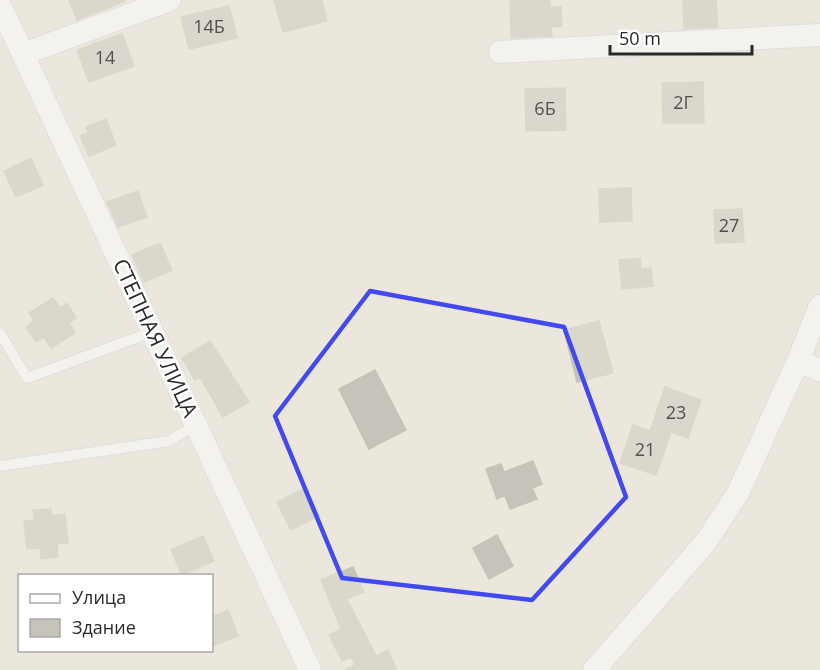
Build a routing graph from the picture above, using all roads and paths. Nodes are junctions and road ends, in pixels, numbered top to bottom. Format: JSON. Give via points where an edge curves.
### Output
{"nodes":[{"id":1,"x":170,"y":0,"type":"edge"},
{"id":2,"x":0,"y":5,"type":"edge"},
{"id":3,"x":820,"y":35,"type":"edge"},
{"id":4,"x":500,"y":52,"type":"dead end"},
{"id":5,"x":23,"y":54,"type":"junction"},
{"id":6,"x":820,"y":306,"type":"edge"},
{"id":7,"x":152,"y":332,"type":"junction"},
{"id":8,"x":0,"y":333,"type":"edge"},
{"id":9,"x":798,"y":361,"type":"junction"},
{"id":10,"x":820,"y":370,"type":"edge"},
{"id":11,"x":195,"y":425,"type":"junction"},
{"id":12,"x":0,"y":466,"type":"edge"},
{"id":13,"x":310,"y":670,"type":"edge"},
{"id":14,"x":594,"y":670,"type":"edge"}],
"edges":[{"from":1,"to":5,"type":"street"},
{"from":2,"to":5,"type":"street","name":"СТЕПНАЯ УЛИЦА"},
{"from":3,"to":4,"type":"street"},
{"from":5,"to":7,"type":"street","name":"СТЕПНАЯ УЛИЦА"},
{"from":6,"to":9,"type":"street"},
{"from":7,"to":8,"type":"lane","via":[[27,378]]},
{"from":7,"to":11,"type":"street","name":"СТЕПНАЯ УЛИЦА"},
{"from":9,"to":10,"type":"street"},
{"from":9,"to":14,"type":"street","via":[[738,493],[711,535]]},
{"from":11,"to":12,"type":"lane","via":[[169,441]]},
{"from":11,"to":13,"type":"street","name":"СТЕПНАЯ УЛИЦА"}]}
